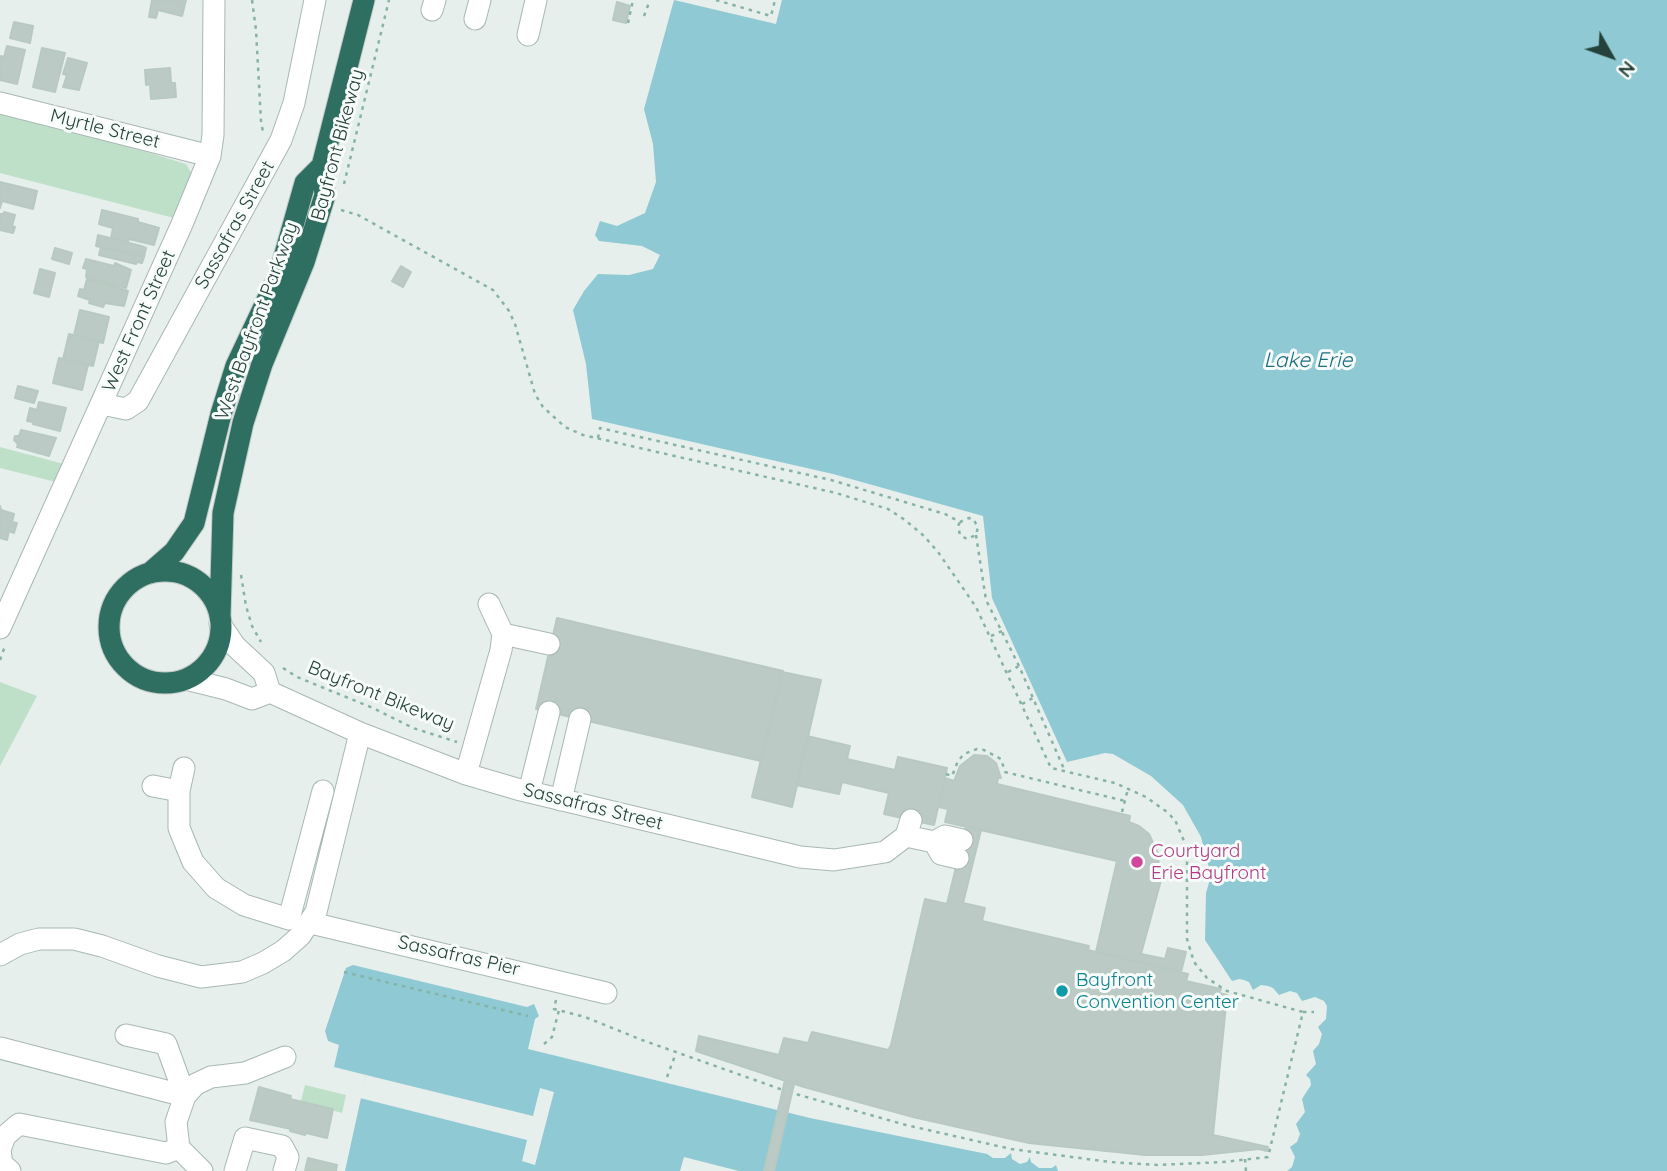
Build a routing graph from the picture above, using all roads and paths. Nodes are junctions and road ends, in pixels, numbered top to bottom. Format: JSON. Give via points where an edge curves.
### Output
{"nodes":[{"id":1,"x":214,"y":0,"type":"edge"},
{"id":2,"x":252,"y":0,"type":"edge"},
{"id":3,"x":316,"y":0,"type":"edge"},
{"id":4,"x":364,"y":0,"type":"edge"},
{"id":5,"x":389,"y":0,"type":"edge"},
{"id":6,"x":536,"y":0,"type":"edge"},
{"id":7,"x":633,"y":0,"type":"edge"},
{"id":8,"x":650,"y":0,"type":"edge"},
{"id":9,"x":716,"y":0,"type":"edge"},
{"id":10,"x":775,"y":0,"type":"edge"},
{"id":11,"x":644,"y":16,"type":"dead end"},
{"id":12,"x":628,"y":23,"type":"dead end"},
{"id":13,"x":528,"y":35,"type":"dead end"},
{"id":14,"x":0,"y":103,"type":"edge"},
{"id":15,"x":264,"y":134,"type":"dead end"},
{"id":16,"x":210,"y":156,"type":"junction"},
{"id":17,"x":322,"y":166,"type":"junction"},
{"id":18,"x":343,"y":187,"type":"dead end"},
{"id":19,"x":338,"y":209,"type":"dead end"},
{"id":20,"x":102,"y":404,"type":"junction"},
{"id":21,"x":617,"y":431,"type":"junction"},
{"id":22,"x":625,"y":433,"type":"junction"},
{"id":23,"x":598,"y":438,"type":"junction"},
{"id":24,"x":655,"y":440,"type":"junction"},
{"id":25,"x":615,"y":442,"type":"junction"},
{"id":26,"x":623,"y":444,"type":"junction"},
{"id":27,"x":691,"y":448,"type":"junction"},
{"id":28,"x":653,"y":450,"type":"junction"},
{"id":29,"x":698,"y":450,"type":"junction"},
{"id":30,"x":689,"y":458,"type":"junction"},
{"id":31,"x":733,"y":458,"type":"junction"},
{"id":32,"x":696,"y":460,"type":"junction"},
{"id":33,"x":751,"y":462,"type":"junction"},
{"id":34,"x":731,"y":468,"type":"junction"},
{"id":35,"x":778,"y":468,"type":"junction"},
{"id":36,"x":749,"y":472,"type":"junction"},
{"id":37,"x":795,"y":472,"type":"junction"},
{"id":38,"x":775,"y":478,"type":"junction"},
{"id":39,"x":831,"y":480,"type":"junction"},
{"id":40,"x":792,"y":482,"type":"junction"},
{"id":41,"x":838,"y":482,"type":"junction"},
{"id":42,"x":828,"y":490,"type":"junction"},
{"id":43,"x":836,"y":493,"type":"junction"},
{"id":44,"x":874,"y":493,"type":"junction"},
{"id":45,"x":871,"y":503,"type":"junction"},
{"id":46,"x":960,"y":522,"type":"junction"},
{"id":47,"x":976,"y":536,"type":"junction"},
{"id":48,"x":150,"y":573,"type":"junction"},
{"id":49,"x":241,"y":575,"type":"dead end"},
{"id":50,"x":489,"y":604,"type":"dead end"},
{"id":51,"x":220,"y":620,"type":"junction"},
{"id":52,"x":0,"y":628,"type":"edge"},
{"id":53,"x":1002,"y":631,"type":"junction"},
{"id":54,"x":503,"y":634,"type":"junction"},
{"id":55,"x":991,"y":636,"type":"junction"},
{"id":56,"x":549,"y":644,"type":"dead end"},
{"id":57,"x":262,"y":645,"type":"dead end"},
{"id":58,"x":277,"y":663,"type":"dead end"},
{"id":59,"x":1019,"y":666,"type":"junction"},
{"id":60,"x":1008,"y":672,"type":"junction"},
{"id":61,"x":186,"y":679,"type":"junction"},
{"id":62,"x":270,"y":692,"type":"junction"},
{"id":63,"x":1033,"y":698,"type":"junction"},
{"id":64,"x":1022,"y":704,"type":"junction"},
{"id":65,"x":549,"y":712,"type":"dead end"},
{"id":66,"x":580,"y":719,"type":"dead end"},
{"id":67,"x":360,"y":733,"type":"junction"},
{"id":68,"x":459,"y":742,"type":"dead end"},
{"id":69,"x":184,"y":768,"type":"dead end"},
{"id":70,"x":1064,"y":770,"type":"junction"},
{"id":71,"x":466,"y":774,"type":"junction"},
{"id":72,"x":946,"y":774,"type":"dead end"},
{"id":73,"x":153,"y":786,"type":"dead end"},
{"id":74,"x":1128,"y":789,"type":"junction"},
{"id":75,"x":179,"y":791,"type":"junction"},
{"id":76,"x":323,"y":791,"type":"dead end"},
{"id":77,"x":529,"y":792,"type":"junction"},
{"id":78,"x":561,"y":800,"type":"junction"},
{"id":79,"x":1125,"y":801,"type":"junction"},
{"id":80,"x":1122,"y":811,"type":"dead end"},
{"id":81,"x":960,"y":849,"type":"dead end"},
{"id":82,"x":311,"y":922,"type":"junction"},
{"id":83,"x":0,"y":955,"type":"edge"},
{"id":84,"x":344,"y":972,"type":"dead end"},
{"id":85,"x":606,"y":993,"type":"dead end"},
{"id":86,"x":557,"y":997,"type":"dead end"},
{"id":87,"x":559,"y":1010,"type":"junction"},
{"id":88,"x":1303,"y":1012,"type":"junction"},
{"id":89,"x":1314,"y":1012,"type":"dead end"},
{"id":90,"x":528,"y":1016,"type":"dead end"},
{"id":91,"x":126,"y":1035,"type":"dead end"},
{"id":92,"x":544,"y":1044,"type":"dead end"},
{"id":93,"x":0,"y":1048,"type":"edge"},
{"id":94,"x":676,"y":1053,"type":"junction"},
{"id":95,"x":285,"y":1057,"type":"dead end"},
{"id":96,"x":667,"y":1077,"type":"dead end"},
{"id":97,"x":783,"y":1090,"type":"dead end"},
{"id":98,"x":792,"y":1093,"type":"dead end"},
{"id":99,"x":185,"y":1096,"type":"junction"},
{"id":100,"x":179,"y":1148,"type":"junction"},
{"id":101,"x":1245,"y":1159,"type":"junction"},
{"id":102,"x":10,"y":1171,"type":"edge"},
{"id":103,"x":202,"y":1171,"type":"edge"},
{"id":104,"x":235,"y":1171,"type":"edge"},
{"id":105,"x":284,"y":1171,"type":"edge"},
{"id":106,"x":1246,"y":1171,"type":"edge"}],
"edges":[{"from":1,"to":16,"type":"street","name":"West Front Street"},
{"from":2,"to":15,"type":"path"},
{"from":3,"to":20,"type":"street","name":"Sassafras Street","via":[[294,103],[281,140],[138,401],[126,409]]},
{"from":4,"to":17,"type":"highway","name":"West Bayfront Parkway"},
{"from":5,"to":18,"type":"path","name":"Bayfront Bikeway"},
{"from":6,"to":13,"type":"street"},
{"from":7,"to":12,"type":"path"},
{"from":8,"to":11,"type":"path"},
{"from":9,"to":10,"type":"path","via":[[771,16]]},
{"from":14,"to":16,"type":"street","name":"Myrtle Street"},
{"from":16,"to":20,"type":"street","name":"West Front Street"},
{"from":17,"to":48,"type":"highway","name":"West Bayfront Parkway","via":[[305,184],[279,275],[236,366],[194,523],[174,552]]},
{"from":17,"to":51,"type":"highway","name":"West Bayfront Parkway","via":[[325,195],[243,423],[223,513]]},
{"from":19,"to":23,"type":"path","via":[[358,215],[493,290],[509,310],[530,382],[543,407],[565,427]]},
{"from":20,"to":52,"type":"street","name":"West Front Street"},
{"from":21,"to":22,"type":"path"},
{"from":21,"to":23,"type":"path","via":[[600,428]]},
{"from":21,"to":25,"type":"path"},
{"from":22,"to":24,"type":"path"},
{"from":22,"to":26,"type":"path"},
{"from":23,"to":25,"type":"path"},
{"from":24,"to":27,"type":"path"},
{"from":24,"to":28,"type":"path"},
{"from":25,"to":26,"type":"path"},
{"from":26,"to":28,"type":"path"},
{"from":27,"to":29,"type":"path"},
{"from":27,"to":30,"type":"path"},
{"from":28,"to":30,"type":"path"},
{"from":29,"to":31,"type":"path"},
{"from":29,"to":32,"type":"path"},
{"from":30,"to":32,"type":"path"},
{"from":31,"to":33,"type":"path"},
{"from":31,"to":34,"type":"path"},
{"from":32,"to":34,"type":"path"},
{"from":33,"to":35,"type":"path"},
{"from":33,"to":36,"type":"path"},
{"from":34,"to":36,"type":"path"},
{"from":35,"to":37,"type":"path"},
{"from":35,"to":38,"type":"path"},
{"from":36,"to":38,"type":"path"},
{"from":37,"to":39,"type":"path"},
{"from":37,"to":40,"type":"path"},
{"from":38,"to":40,"type":"path"},
{"from":39,"to":41,"type":"path"},
{"from":39,"to":42,"type":"path"},
{"from":40,"to":42,"type":"path"},
{"from":41,"to":43,"type":"path"},
{"from":41,"to":44,"type":"path"},
{"from":42,"to":43,"type":"path"},
{"from":43,"to":45,"type":"path"},
{"from":44,"to":45,"type":"path"},
{"from":44,"to":46,"type":"path"},
{"from":45,"to":55,"type":"path","via":[[888,509],[925,536],[965,589]]},
{"from":46,"to":47,"type":"path","via":[[960,535],[967,539]]},
{"from":46,"to":47,"type":"path","via":[[973,519],[978,527]]},
{"from":47,"to":53,"type":"path","via":[[985,595]]},
{"from":48,"to":51,"type":"highway","via":[[180,573],[194,579],[215,602]]},
{"from":48,"to":61,"type":"highway","via":[[124,588],[116,600],[110,622],[111,645],[128,670],[141,678],[163,683]]},
{"from":49,"to":57,"type":"path","via":[[246,606]]},
{"from":50,"to":54,"type":"street"},
{"from":51,"to":61,"type":"highway","via":[[218,647],[199,671]]},
{"from":51,"to":62,"type":"street","via":[[234,646],[264,673]]},
{"from":53,"to":55,"type":"path"},
{"from":53,"to":59,"type":"path"},
{"from":54,"to":56,"type":"street"},
{"from":54,"to":71,"type":"street"},
{"from":55,"to":60,"type":"path"},
{"from":58,"to":68,"type":"path","name":"Bayfront Bikeway","via":[[297,677],[413,728]]},
{"from":59,"to":60,"type":"path"},
{"from":59,"to":63,"type":"path"},
{"from":60,"to":64,"type":"path"},
{"from":61,"to":62,"type":"street","name":"Sassafras Street","via":[[252,699]]},
{"from":62,"to":67,"type":"street","name":"Sassafras Street"},
{"from":63,"to":64,"type":"path"},
{"from":63,"to":70,"type":"path"},
{"from":64,"to":70,"type":"path","via":[[1051,768]]},
{"from":65,"to":77,"type":"street"},
{"from":66,"to":78,"type":"street"},
{"from":67,"to":71,"type":"street","name":"Sassafras Street"},
{"from":67,"to":82,"type":"street"},
{"from":69,"to":75,"type":"street"},
{"from":70,"to":74,"type":"path"},
{"from":71,"to":77,"type":"street","name":"Sassafras Street"},
{"from":72,"to":79,"type":"path","via":[[952,776],[964,754],[984,750],[1001,760],[1005,772]]},
{"from":73,"to":75,"type":"street"},
{"from":74,"to":79,"type":"path"},
{"from":74,"to":88,"type":"path","via":[[1167,811],[1182,834],[1187,848],[1187,939],[1194,962],[1227,991]]},
{"from":75,"to":76,"type":"street","via":[[179,828],[193,862],[216,888],[244,905],[289,919]]},
{"from":77,"to":78,"type":"street","name":"Sassafras Street"},
{"from":78,"to":81,"type":"street","name":"Sassafras Street","via":[[813,859],[885,852],[909,828],[934,842],[946,836]]},
{"from":79,"to":80,"type":"path"},
{"from":82,"to":83,"type":"street","via":[[283,951],[263,963],[220,975],[177,972],[74,939],[39,939]]},
{"from":82,"to":85,"type":"street","name":"Sassafras Pier"},
{"from":84,"to":90,"type":"path"},
{"from":86,"to":87,"type":"path","via":[[554,1009]]},
{"from":87,"to":92,"type":"path","via":[[552,1037]]},
{"from":87,"to":94,"type":"path"},
{"from":88,"to":89,"type":"path"},
{"from":88,"to":101,"type":"path","via":[[1268,1157]]},
{"from":91,"to":99,"type":"street","via":[[166,1044]]},
{"from":93,"to":99,"type":"street"},
{"from":94,"to":96,"type":"path"},
{"from":94,"to":97,"type":"path"},
{"from":95,"to":99,"type":"street","via":[[245,1073],[211,1077]]},
{"from":98,"to":101,"type":"path","via":[[1010,1149],[1157,1165]]},
{"from":99,"to":100,"type":"street","via":[[176,1122]]},
{"from":100,"to":102,"type":"street","via":[[166,1153],[19,1124],[5,1136],[1,1150],[2,1164]]},
{"from":100,"to":103,"type":"street"},
{"from":101,"to":106,"type":"path"},
{"from":104,"to":105,"type":"street","via":[[245,1138],[282,1146],[288,1157]]}]}
